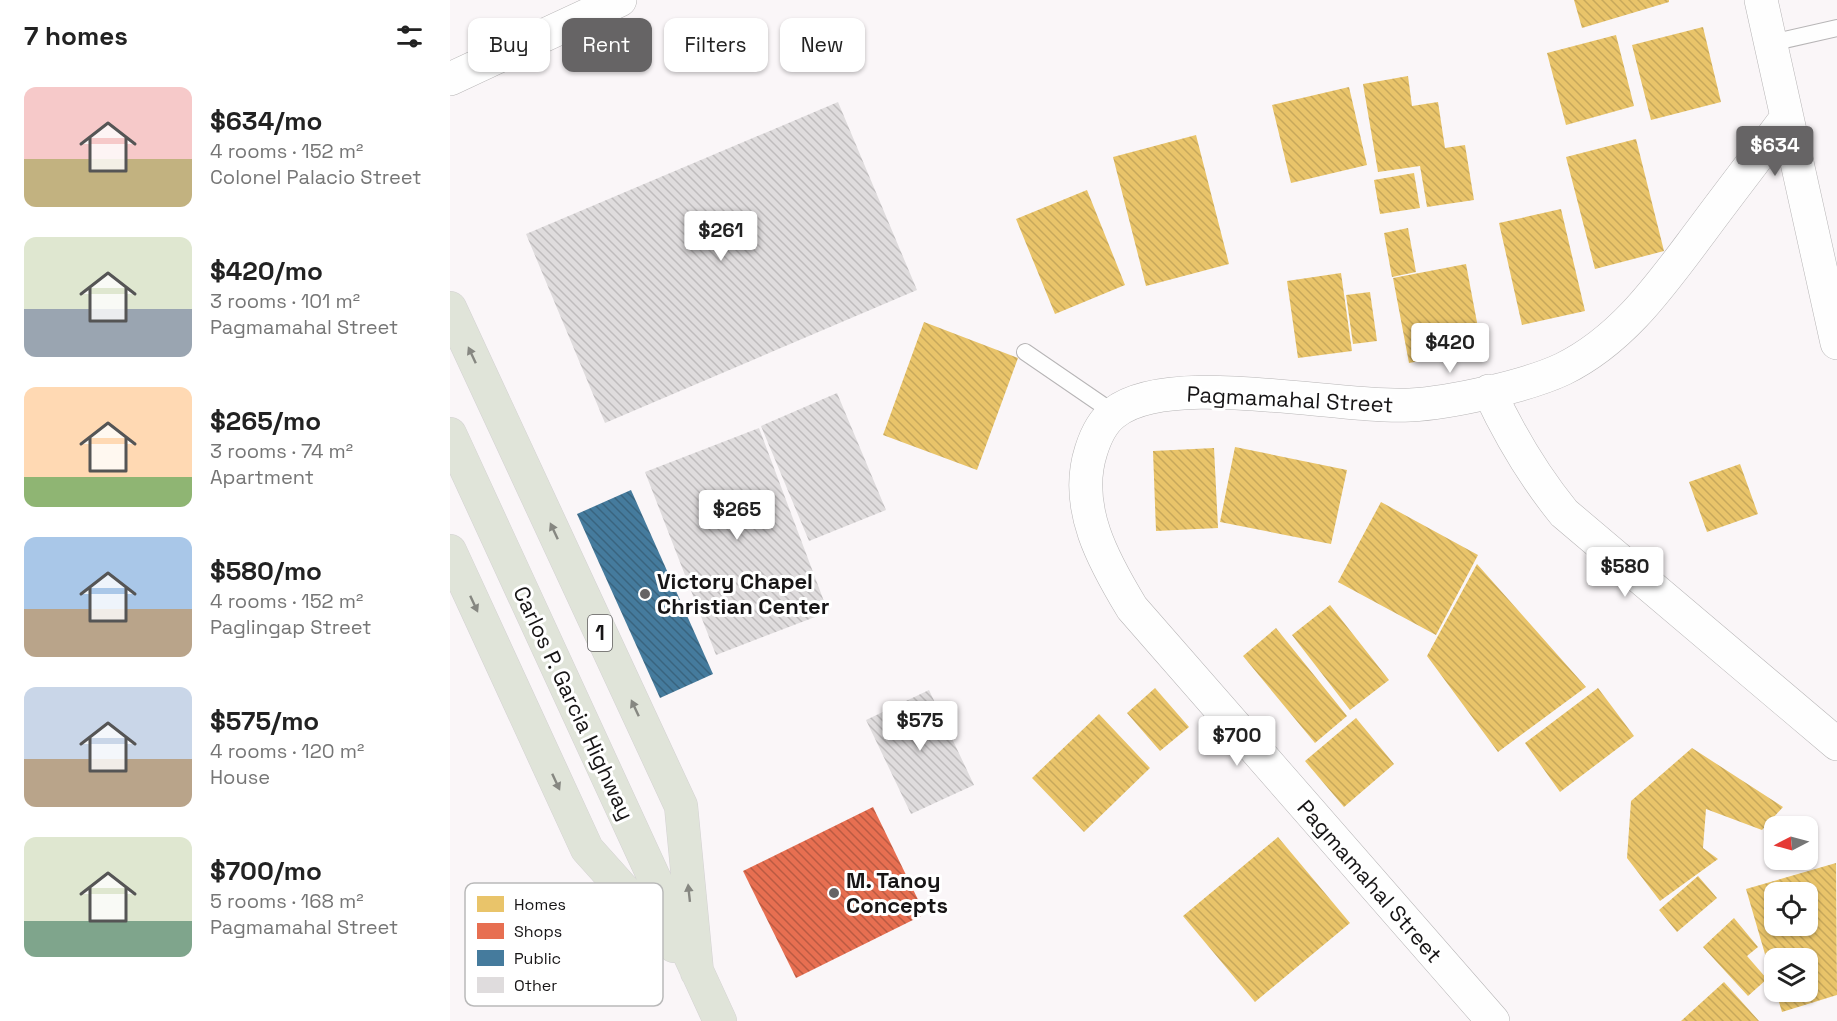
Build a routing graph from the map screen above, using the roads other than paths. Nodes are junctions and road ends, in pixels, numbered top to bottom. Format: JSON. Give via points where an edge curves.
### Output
{"nodes":[{"id":1,"x":620,"y":0,"type":"edge"},
{"id":2,"x":1761,"y":0,"type":"edge"},
{"id":3,"x":1837,"y":28,"type":"edge"},
{"id":4,"x":1771,"y":43,"type":"junction"},
{"id":5,"x":450,"y":79,"type":"edge"},
{"id":6,"x":1788,"y":117,"type":"junction"},
{"id":7,"x":450,"y":308,"type":"edge"},
{"id":8,"x":1837,"y":344,"type":"edge"},
{"id":9,"x":1025,"y":352,"type":"dead end"},
{"id":10,"x":1489,"y":391,"type":"junction"},
{"id":11,"x":1114,"y":412,"type":"junction"},
{"id":12,"x":450,"y":434,"type":"edge"},
{"id":13,"x":450,"y":551,"type":"edge"},
{"id":14,"x":1837,"y":744,"type":"edge"},
{"id":15,"x":617,"y":883,"type":"edge"},
{"id":16,"x":656,"y":883,"type":"edge"},
{"id":17,"x":663,"y":898,"type":"edge"},
{"id":18,"x":663,"y":934,"type":"edge"},
{"id":19,"x":697,"y":972,"type":"junction"},
{"id":20,"x":720,"y":1021,"type":"edge"},
{"id":21,"x":1493,"y":1021,"type":"edge"}],
"edges":[{"from":1,"to":5,"type":"street"},
{"from":2,"to":4,"type":"street"},
{"from":3,"to":4,"type":"lane"},
{"from":4,"to":6,"type":"street"},
{"from":6,"to":8,"type":"street"},
{"from":6,"to":10,"type":"street","name":"Pagmamahal Street","via":[[1650,300],[1608,340],[1562,369]]},
{"from":19,"to":7,"type":"highway","name":"Carlos P. Garcia Highway","number":"1","one_way":true,"via":[[681,806]]},
{"from":9,"to":11,"type":"lane"},
{"from":10,"to":11,"type":"street","name":"Pagmamahal Street","via":[[1410,405],[1218,392],[1178,393],[1144,399]]},
{"from":10,"to":14,"type":"street","via":[[1535,478],[1564,513]]},
{"from":11,"to":21,"type":"street","name":"Pagmamahal Street","via":[[1095,436],[1086,466],[1085,500],[1096,541],[1132,608]]},
{"from":12,"to":16,"type":"highway","name":"Carlos P. Garcia Highway","number":"1"},
{"from":13,"to":15,"type":"highway","name":"Carlos P. Garcia Highway","number":"1","one_way":true,"via":[[587,849]]},
{"from":17,"to":19,"type":"highway","name":"Carlos P. Garcia Highway","number":"1"},
{"from":18,"to":19,"type":"highway","name":"Carlos P. Garcia Highway","number":"1","one_way":true},
{"from":19,"to":20,"type":"highway","name":"Carlos P. Garcia Highway","number":"1"}]}
